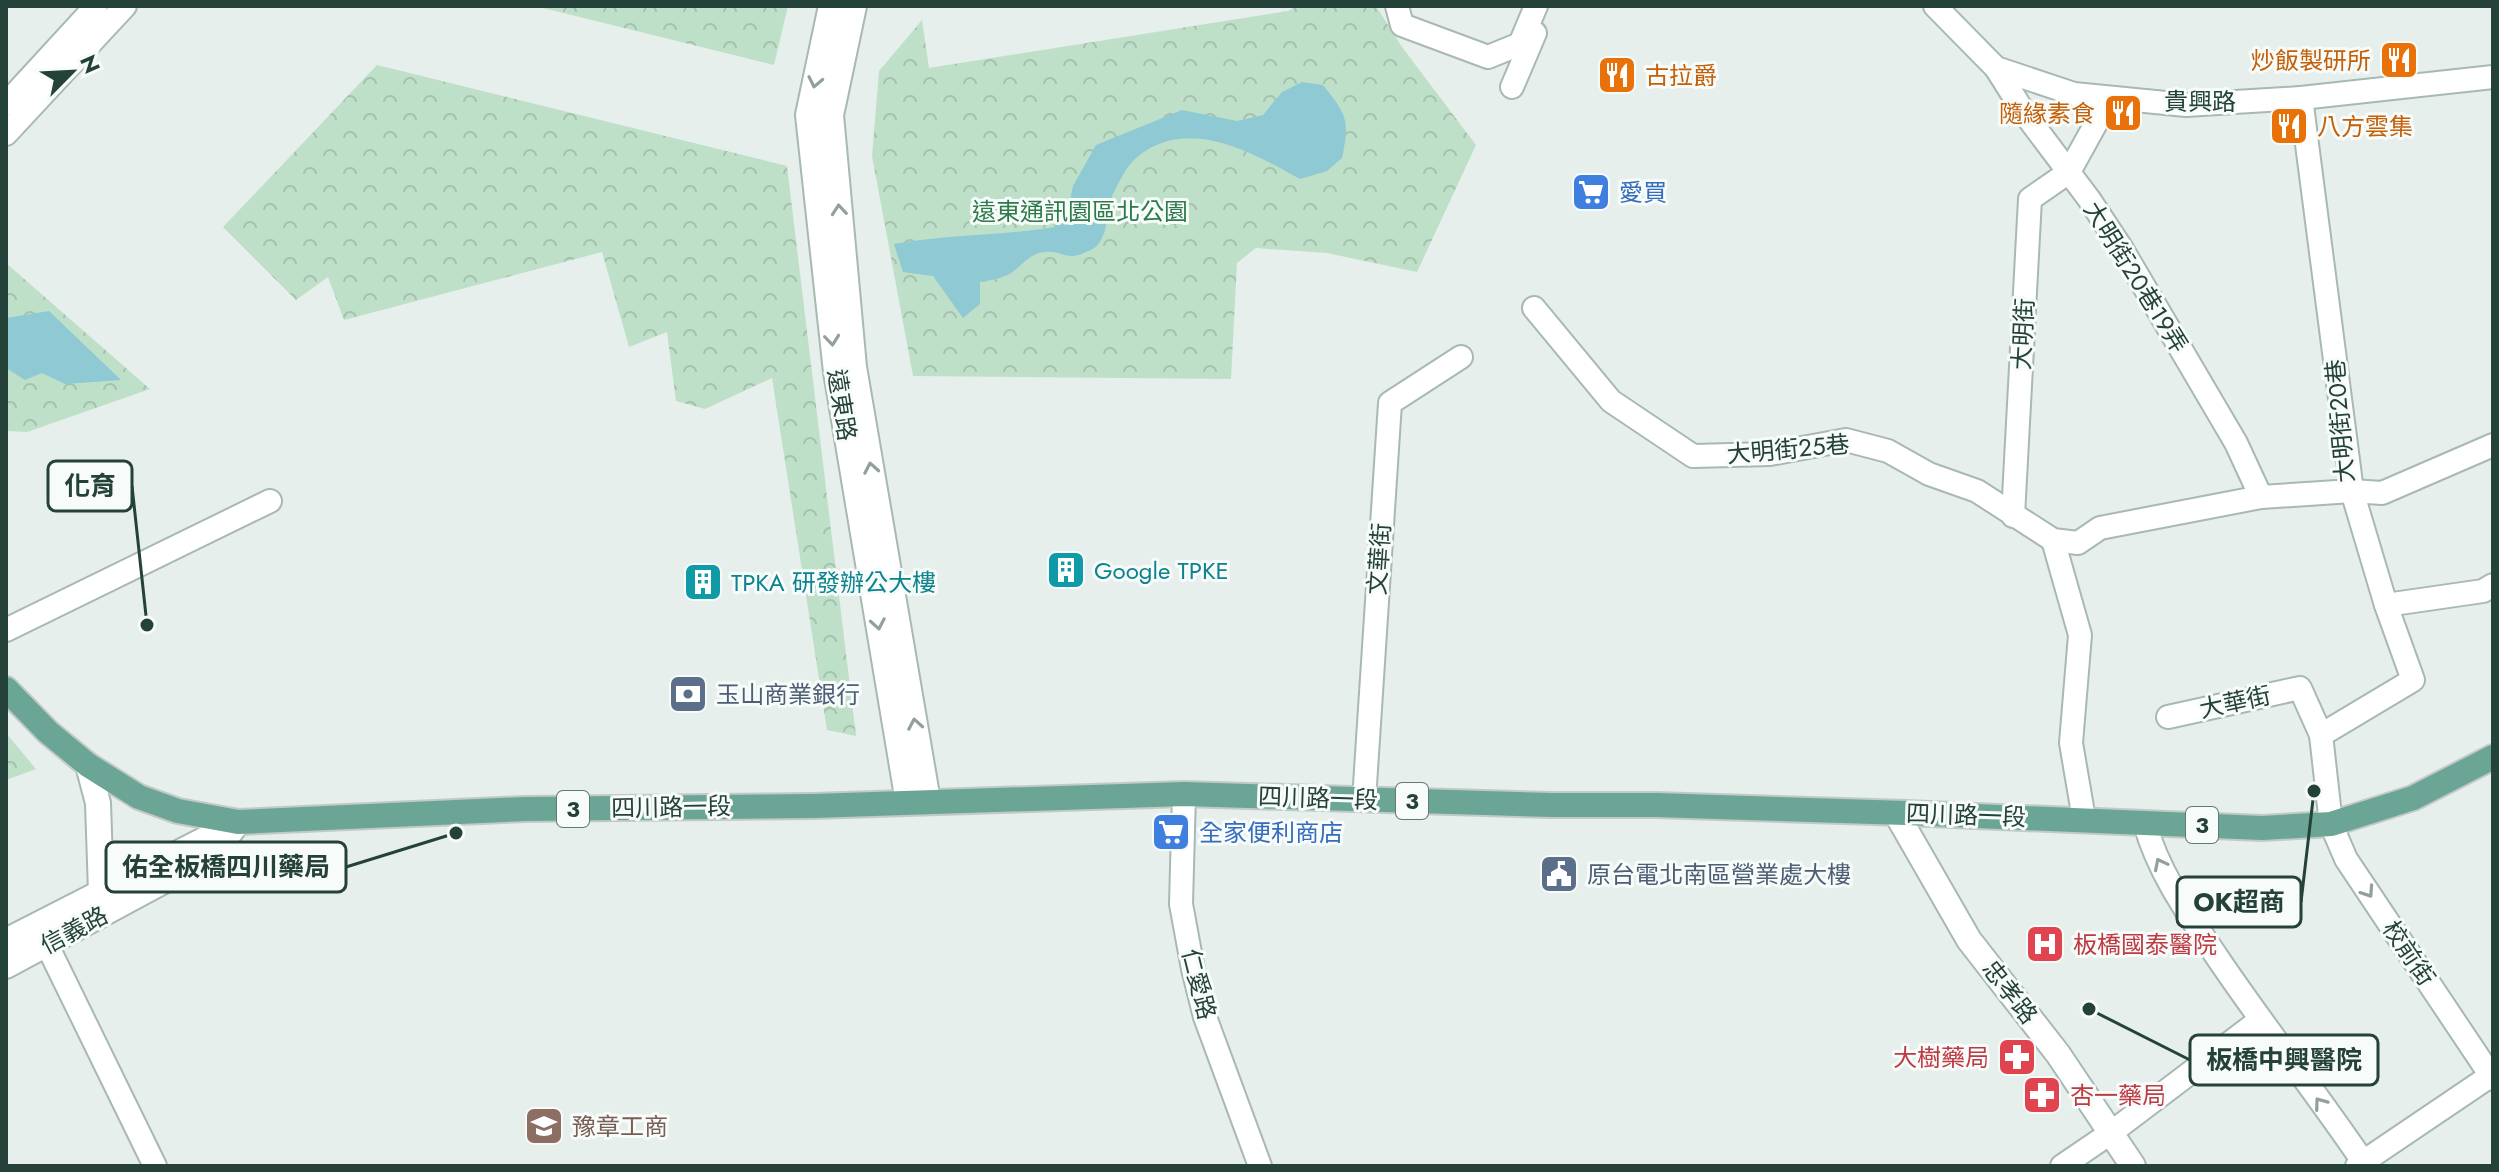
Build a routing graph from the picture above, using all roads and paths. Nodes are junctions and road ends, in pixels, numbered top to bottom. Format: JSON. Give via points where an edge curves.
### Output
{"nodes":[{"id":1,"x":96,"y":6,"type":"edge"},
{"id":2,"x":125,"y":6,"type":"edge"},
{"id":3,"x":831,"y":6,"type":"edge"},
{"id":4,"x":854,"y":6,"type":"edge"},
{"id":5,"x":1397,"y":6,"type":"edge"},
{"id":6,"x":1536,"y":6,"type":"edge"},
{"id":7,"x":1547,"y":6,"type":"edge"},
{"id":8,"x":1935,"y":6,"type":"edge"},
{"id":9,"x":1996,"y":68,"type":"junction"},
{"id":10,"x":2493,"y":77,"type":"edge"},
{"id":11,"x":1512,"y":87,"type":"dead end"},
{"id":12,"x":2110,"y":98,"type":"junction"},
{"id":13,"x":2301,"y":98,"type":"junction"},
{"id":14,"x":6,"y":104,"type":"edge"},
{"id":15,"x":6,"y":134,"type":"edge"},
{"id":16,"x":2069,"y":172,"type":"junction"},
{"id":17,"x":1534,"y":308,"type":"dead end"},
{"id":18,"x":1461,"y":357,"type":"dead end"},
{"id":19,"x":2493,"y":445,"type":"edge"},
{"id":20,"x":2352,"y":491,"type":"junction"},
{"id":21,"x":2261,"y":497,"type":"junction"},
{"id":22,"x":270,"y":501,"type":"dead end"},
{"id":23,"x":2013,"y":516,"type":"junction"},
{"id":24,"x":2053,"y":540,"type":"junction"},
{"id":25,"x":2493,"y":585,"type":"edge"},
{"id":26,"x":2386,"y":605,"type":"junction"},
{"id":27,"x":6,"y":630,"type":"edge"},
{"id":28,"x":10,"y":697,"type":"edge"},
{"id":29,"x":2168,"y":717,"type":"dead end"},
{"id":30,"x":2321,"y":735,"type":"junction"},
{"id":31,"x":2493,"y":757,"type":"edge"},
{"id":32,"x":88,"y":765,"type":"junction"},
{"id":33,"x":1184,"y":794,"type":"junction"},
{"id":34,"x":1364,"y":800,"type":"junction"},
{"id":35,"x":918,"y":802,"type":"junction"},
{"id":36,"x":1896,"y":813,"type":"junction"},
{"id":37,"x":2084,"y":819,"type":"junction"},
{"id":38,"x":238,"y":822,"type":"junction"},
{"id":39,"x":2145,"y":824,"type":"junction"},
{"id":40,"x":2331,"y":824,"type":"junction"},
{"id":41,"x":101,"y":892,"type":"junction"},
{"id":42,"x":77,"y":930,"type":"junction"},
{"id":43,"x":6,"y":941,"type":"edge"},
{"id":44,"x":47,"y":945,"type":"junction"},
{"id":45,"x":6,"y":966,"type":"edge"},
{"id":46,"x":2260,"y":1020,"type":"junction"},
{"id":47,"x":2492,"y":1076,"type":"edge"},
{"id":48,"x":2112,"y":1132,"type":"junction"},
{"id":49,"x":2362,"y":1164,"type":"edge"},
{"id":50,"x":155,"y":1166,"type":"edge"},
{"id":51,"x":1260,"y":1166,"type":"edge"},
{"id":52,"x":2062,"y":1166,"type":"edge"},
{"id":53,"x":2133,"y":1166,"type":"edge"}],
"edges":[{"from":1,"to":14,"type":"street"},
{"from":2,"to":15,"type":"street"},
{"from":3,"to":35,"type":"street","name":"遠東路","one_way":true,"via":[[808,115],[836,372]]},
{"from":35,"to":4,"type":"street","name":"遠東路","one_way":true,"via":[[854,367],[831,115]]},
{"from":5,"to":6,"type":"street","via":[[1402,25],[1488,57],[1520,44]]},
{"from":7,"to":11,"type":"street"},
{"from":8,"to":9,"type":"street","name":"貴興路"},
{"from":9,"to":12,"type":"street","name":"貴興路","via":[[2074,94]]},
{"from":9,"to":16,"type":"street","name":"大明街20巷19弄"},
{"from":10,"to":13,"type":"street","name":"貴興路"},
{"from":12,"to":13,"type":"street","name":"貴興路","via":[[2186,105]]},
{"from":12,"to":16,"type":"street"},
{"from":13,"to":20,"type":"street","name":"大明街20巷"},
{"from":16,"to":21,"type":"street","name":"大明街20巷19弄","via":[[2129,261],[2236,443]]},
{"from":16,"to":23,"type":"street","name":"大明街","via":[[2030,199]]},
{"from":17,"to":23,"type":"street","name":"大明街25巷","via":[[1611,401],[1693,456],[1770,454],[1846,440],[1888,451],[1929,474],[1977,491]]},
{"from":18,"to":34,"type":"street","name":"文華街","via":[[1390,403]]},
{"from":19,"to":20,"type":"street","via":[[2382,493]]},
{"from":20,"to":21,"type":"street","name":"大明街20巷"},
{"from":20,"to":26,"type":"street"},
{"from":21,"to":24,"type":"street","name":"大明街20巷","via":[[2100,528],[2078,543]]},
{"from":22,"to":27,"type":"street"},
{"from":23,"to":24,"type":"street","name":"大明街25巷"},
{"from":24,"to":37,"type":"street","via":[[2080,635],[2071,743]]},
{"from":25,"to":26,"type":"street","via":[[2483,591]]},
{"from":26,"to":30,"type":"street","via":[[2413,680]]},
{"from":28,"to":32,"type":"main road","number":"3"},
{"from":29,"to":30,"type":"street","name":"大華街","via":[[2300,688]]},
{"from":30,"to":40,"type":"street","name":"大華街"},
{"from":31,"to":40,"type":"main road","name":"四川路一段","number":"3","via":[[2413,798]]},
{"from":32,"to":38,"type":"main road","name":"四川路一段","number":"3","via":[[139,797],[178,811]]},
{"from":32,"to":41,"type":"street","via":[[98,803]]},
{"from":33,"to":34,"type":"main road","name":"四川路一段","number":"3"},
{"from":33,"to":35,"type":"main road","name":"四川路一段","number":"3"},
{"from":33,"to":51,"type":"street","name":"仁愛路","via":[[1181,904],[1193,969],[1205,1017]]},
{"from":34,"to":36,"type":"main road","name":"四川路一段","number":"3"},
{"from":35,"to":38,"type":"main road","name":"四川路一段","number":"3","via":[[524,809]]},
{"from":36,"to":37,"type":"main road","name":"四川路一段","number":"3"},
{"from":36,"to":48,"type":"street","name":"忠孝路","via":[[1969,940]]},
{"from":37,"to":39,"type":"main road","name":"四川路一段","number":"3"},
{"from":38,"to":41,"type":"street","name":"信義路"},
{"from":38,"to":42,"type":"street","name":"信義路","via":[[214,854]]},
{"from":39,"to":40,"type":"main road","name":"四川路一段","number":"3"},
{"from":46,"to":39,"type":"street","one_way":true,"via":[[2178,900]]},
{"from":40,"to":47,"type":"street","name":"校前街","one_way":true,"via":[[2346,859]]},
{"from":41,"to":42,"type":"street"},
{"from":41,"to":43,"type":"street","name":"信義路"},
{"from":42,"to":44,"type":"street","name":"信義路"},
{"from":44,"to":45,"type":"street","name":"信義路"},
{"from":44,"to":50,"type":"street"},
{"from":46,"to":48,"type":"street"},
{"from":49,"to":46,"type":"street","one_way":true},
{"from":47,"to":49,"type":"street"},
{"from":48,"to":52,"type":"street"},
{"from":48,"to":53,"type":"street","name":"忠孝路"}]}
